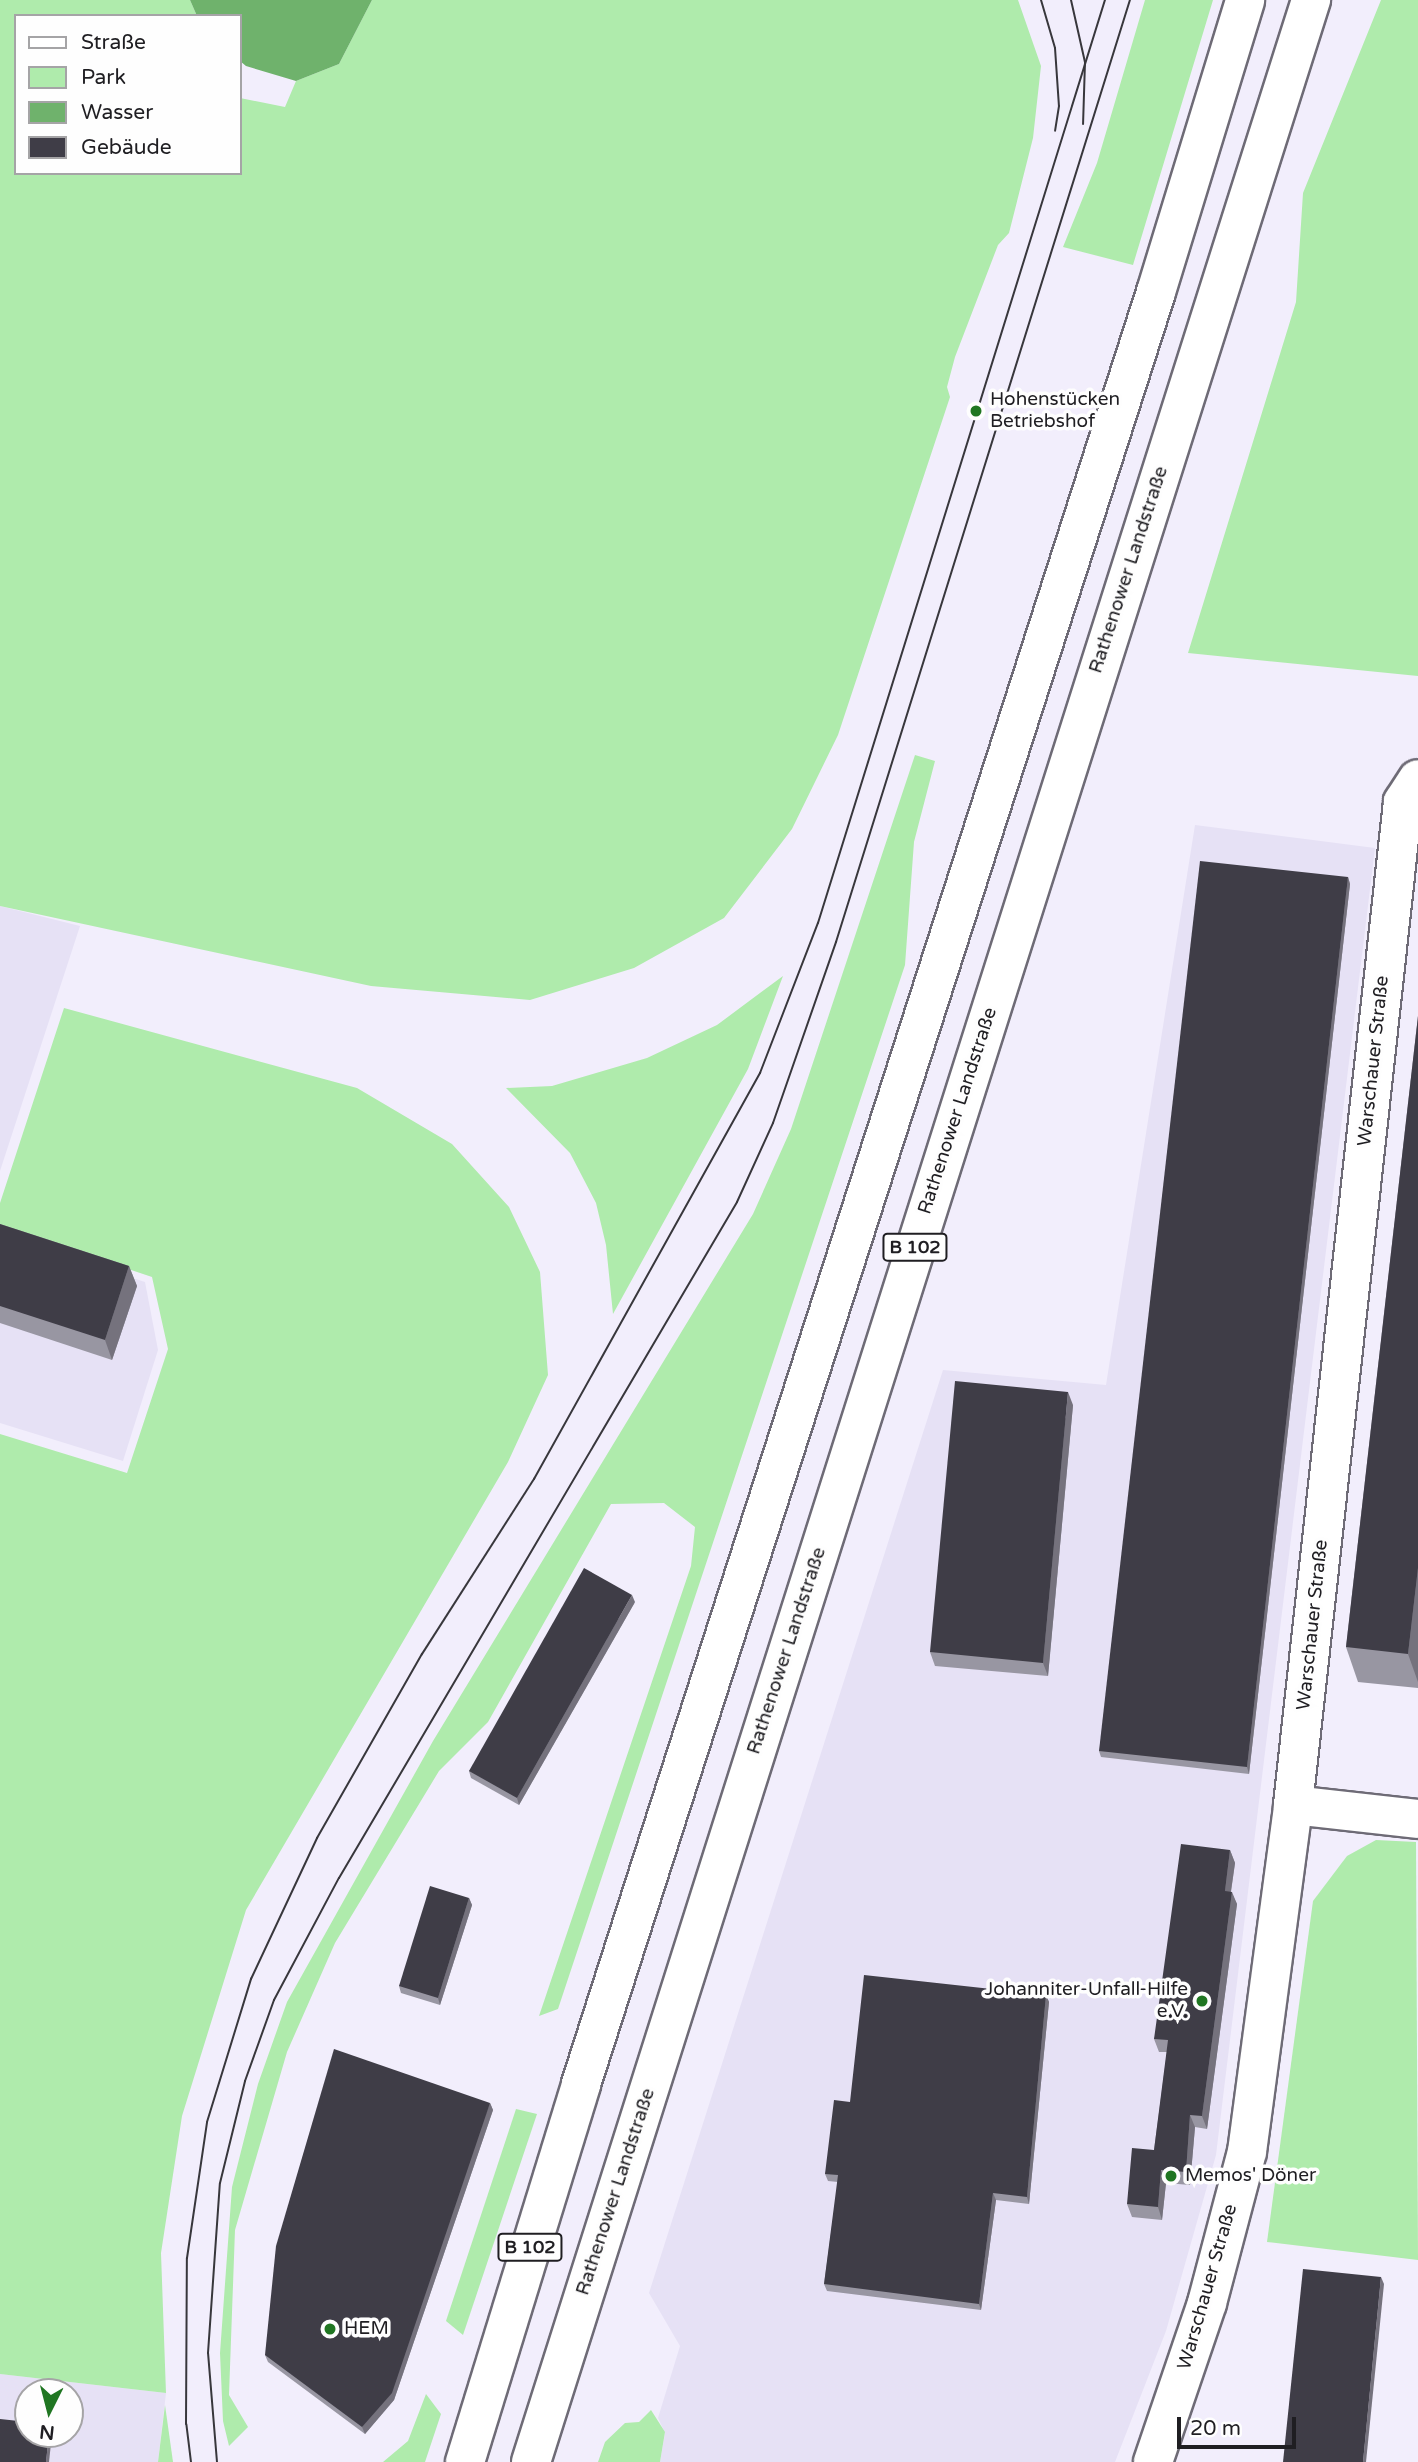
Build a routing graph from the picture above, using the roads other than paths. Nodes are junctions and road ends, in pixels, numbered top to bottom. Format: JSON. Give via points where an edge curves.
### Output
{"nodes":[{"id":1,"x":1245,"y":0,"type":"edge"},
{"id":2,"x":1311,"y":0,"type":"edge"},
{"id":3,"x":1418,"y":779,"type":"edge"},
{"id":4,"x":1293,"y":1805,"type":"junction"},
{"id":5,"x":1418,"y":1819,"type":"edge"},
{"id":6,"x":465,"y":2462,"type":"edge"},
{"id":7,"x":531,"y":2462,"type":"edge"},
{"id":8,"x":1153,"y":2462,"type":"edge"}],
"edges":[{"from":1,"to":6,"type":"main road","number":"B 102","via":[[585,2071]]},
{"from":2,"to":7,"type":"main road","name":"Rathenower Landstraße","number":"B 102"},
{"from":3,"to":4,"type":"main road","name":"Warschauer Straße","via":[[1403,802]]},
{"from":4,"to":5,"type":"main road"},
{"from":4,"to":8,"type":"main road","name":"Warschauer Straße","via":[[1247,2152],[1206,2303]]}]}
